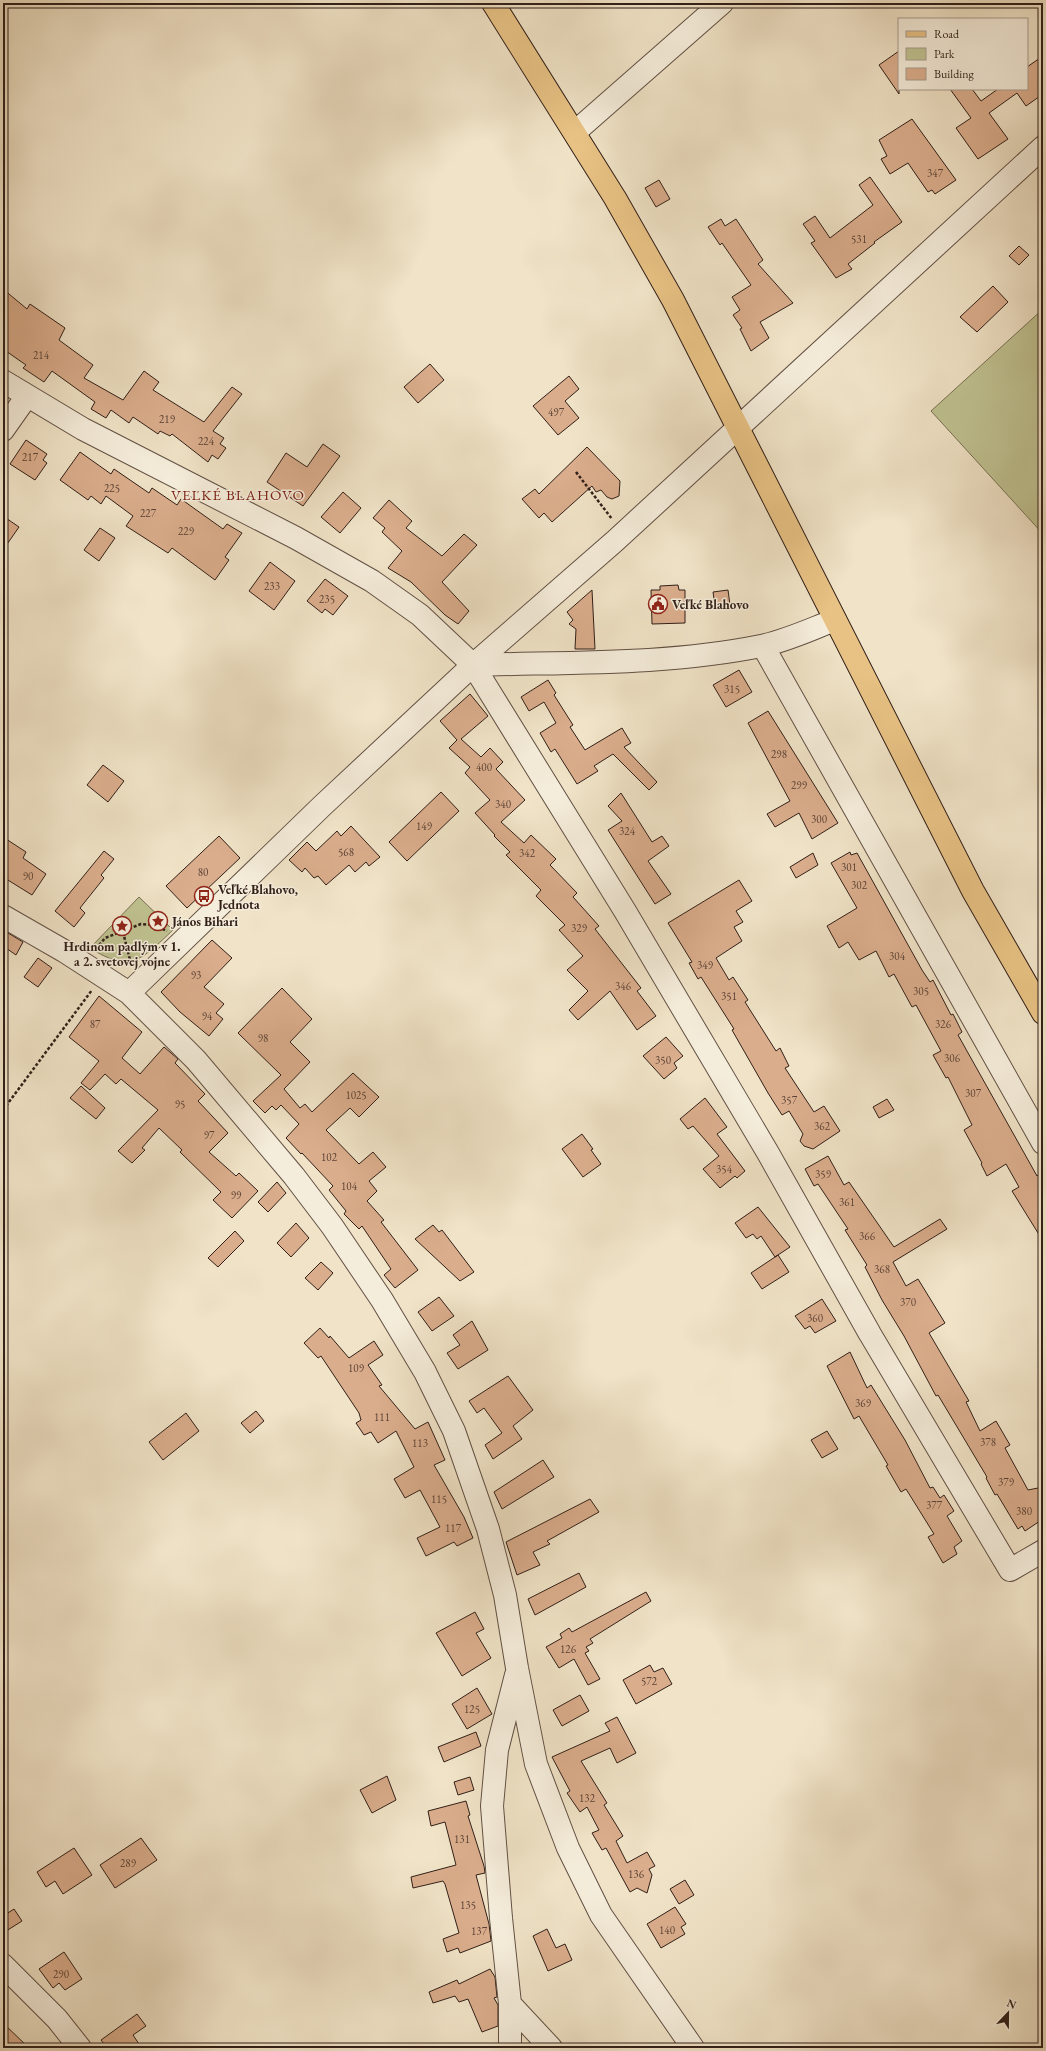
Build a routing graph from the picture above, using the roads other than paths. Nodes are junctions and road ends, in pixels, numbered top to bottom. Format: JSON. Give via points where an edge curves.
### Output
{"nodes":[{"id":1,"x":493,"y":3,"type":"edge"},
{"id":2,"x":722,"y":3,"type":"edge"},
{"id":3,"x":574,"y":132,"type":"junction"},
{"id":4,"x":1043,"y":147,"type":"edge"},
{"id":5,"x":3,"y":381,"type":"edge"},
{"id":6,"x":27,"y":396,"type":"junction"},
{"id":7,"x":738,"y":427,"type":"junction"},
{"id":8,"x":3,"y":430,"type":"edge"},
{"id":9,"x":835,"y":620,"type":"junction"},
{"id":10,"x":763,"y":646,"type":"junction"},
{"id":11,"x":473,"y":665,"type":"junction"},
{"id":12,"x":3,"y":916,"type":"edge"},
{"id":13,"x":129,"y":993,"type":"junction"},
{"id":14,"x":1043,"y":1013,"type":"edge"},
{"id":15,"x":1043,"y":1143,"type":"edge"},
{"id":16,"x":1043,"y":1551,"type":"edge"},
{"id":17,"x":517,"y":1668,"type":"junction"},
{"id":18,"x":3,"y":1964,"type":"edge"},
{"id":19,"x":510,"y":2004,"type":"junction"},
{"id":20,"x":80,"y":2048,"type":"edge"},
{"id":21,"x":510,"y":2048,"type":"edge"},
{"id":22,"x":551,"y":2048,"type":"edge"},
{"id":23,"x":693,"y":2048,"type":"edge"}],
"edges":[{"from":1,"to":3,"type":"main road"},
{"from":2,"to":3,"type":"street"},
{"from":3,"to":7,"type":"main road","via":[[670,293]]},
{"from":4,"to":7,"type":"street"},
{"from":5,"to":6,"type":"street"},
{"from":6,"to":8,"type":"street"},
{"from":6,"to":11,"type":"street","via":[[83,429],[296,538],[372,581],[420,615]]},
{"from":7,"to":9,"type":"main road"},
{"from":7,"to":11,"type":"street","via":[[615,541]]},
{"from":9,"to":10,"type":"street"},
{"from":9,"to":14,"type":"main road","via":[[972,891]]},
{"from":10,"to":11,"type":"street","via":[[710,654],[614,661]]},
{"from":10,"to":15,"type":"street"},
{"from":11,"to":13,"type":"street","via":[[322,806]]},
{"from":11,"to":16,"type":"street","via":[[629,918],[1010,1570]]},
{"from":12,"to":13,"type":"street"},
{"from":13,"to":17,"type":"street","via":[[196,1060],[294,1176],[332,1226],[382,1300],[425,1372],[454,1431],[488,1529],[505,1595]]},
{"from":17,"to":19,"type":"street","via":[[497,1750],[492,1806]]},
{"from":17,"to":23,"type":"street","via":[[536,1764],[568,1848],[601,1915]]},
{"from":18,"to":20,"type":"street","via":[[57,2019]]},
{"from":19,"to":21,"type":"street"},
{"from":19,"to":22,"type":"street"}]}
